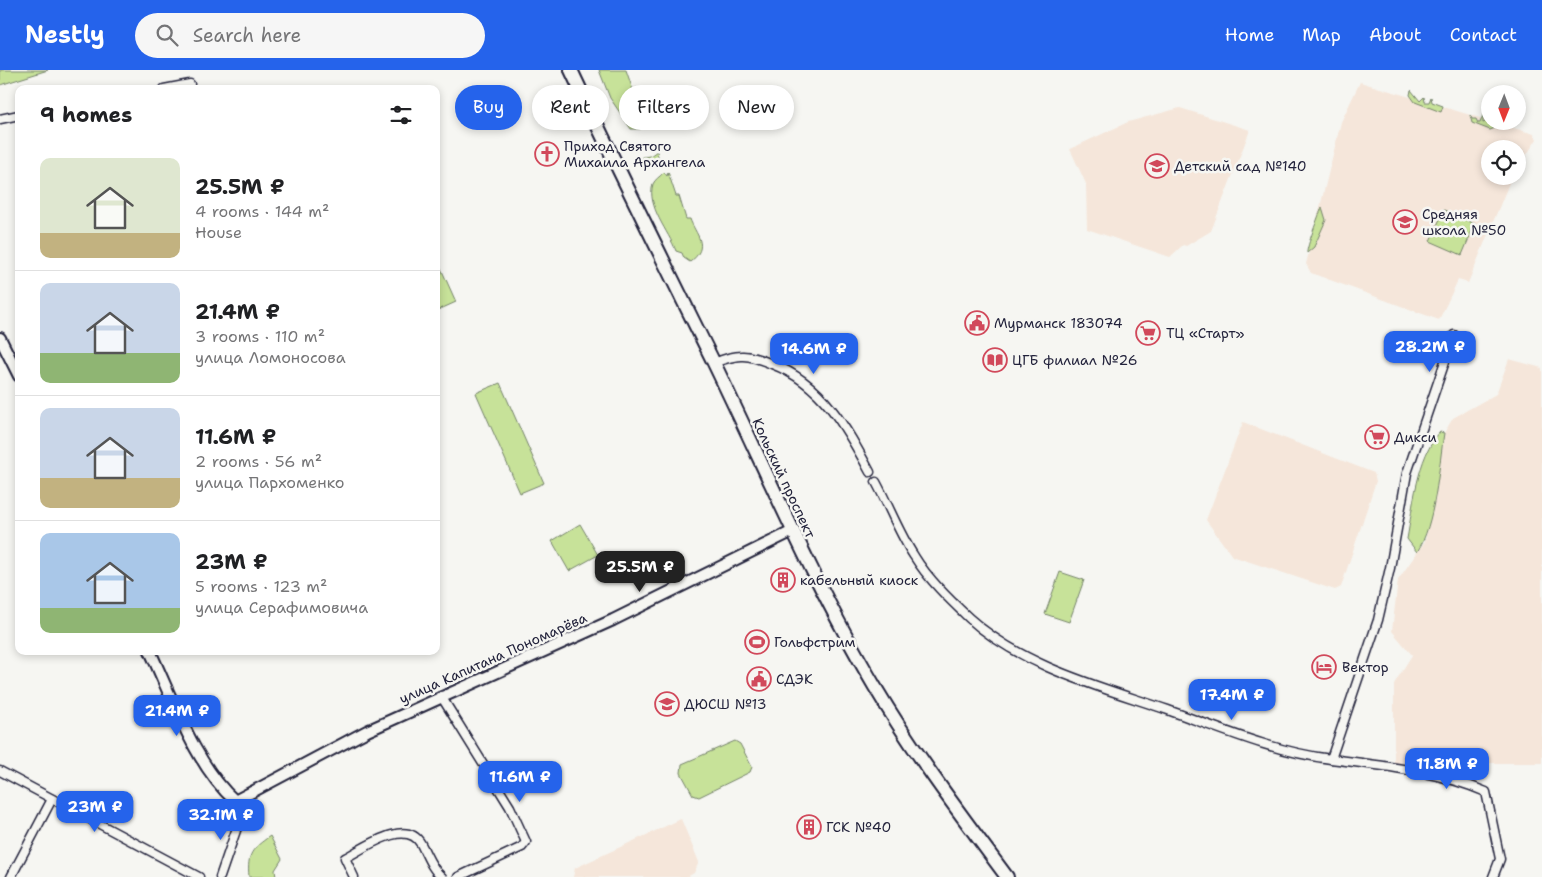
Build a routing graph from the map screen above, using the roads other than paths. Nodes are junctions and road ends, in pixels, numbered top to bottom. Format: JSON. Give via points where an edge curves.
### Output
{"nodes":[{"id":1,"x":571,"y":70,"type":"edge"},
{"id":2,"x":190,"y":84,"type":"dead end"},
{"id":3,"x":185,"y":85,"type":"edge"},
{"id":4,"x":15,"y":116,"type":"edge"},
{"id":5,"x":0,"y":119,"type":"edge"},
{"id":6,"x":1454,"y":335,"type":"dead end"},
{"id":7,"x":0,"y":338,"type":"edge"},
{"id":8,"x":714,"y":363,"type":"junction"},
{"id":9,"x":15,"y":368,"type":"edge"},
{"id":10,"x":870,"y":472,"type":"dead end"},
{"id":11,"x":876,"y":482,"type":"dead end"},
{"id":12,"x":792,"y":531,"type":"junction"},
{"id":13,"x":152,"y":655,"type":"edge"},
{"id":14,"x":441,"y":696,"type":"junction"},
{"id":15,"x":1331,"y":759,"type":"junction"},
{"id":16,"x":0,"y":770,"type":"edge"},
{"id":17,"x":52,"y":799,"type":"junction"},
{"id":18,"x":235,"y":801,"type":"junction"},
{"id":19,"x":11,"y":877,"type":"edge"},
{"id":20,"x":199,"y":877,"type":"edge"},
{"id":21,"x":220,"y":877,"type":"edge"},
{"id":22,"x":354,"y":877,"type":"edge"},
{"id":23,"x":442,"y":877,"type":"edge"},
{"id":24,"x":458,"y":877,"type":"edge"},
{"id":25,"x":1007,"y":877,"type":"edge"},
{"id":26,"x":1493,"y":877,"type":"edge"}],
"edges":[{"from":1,"to":8,"type":"main road","name":"Кольский проспект"},
{"from":2,"to":3,"type":"street"},
{"from":4,"to":5,"type":"street"},
{"from":6,"to":15,"type":"street","via":[[1407,473],[1378,620]]},
{"from":7,"to":9,"type":"street"},
{"from":8,"to":10,"type":"street","via":[[732,355],[752,356],[784,368],[811,386],[832,408]]},
{"from":8,"to":12,"type":"main road","name":"Кольский проспект"},
{"from":11,"to":15,"type":"street","via":[[914,557],[971,620],[1008,646],[1065,674],[1190,718],[1301,755]]},
{"from":12,"to":14,"type":"street","name":"улица Капитана Пономарёва","via":[[613,620]]},
{"from":12,"to":25,"type":"main road","name":"Кольский проспект","via":[[876,689]]},
{"from":13,"to":18,"type":"street","via":[[205,766],[220,788]]},
{"from":14,"to":18,"type":"street","name":"улица Капитана Пономарёва","via":[[367,730]]},
{"from":14,"to":24,"type":"street","via":[[510,807],[526,842],[522,847]]},
{"from":15,"to":26,"type":"street","via":[[1438,776],[1486,792],[1500,859]]},
{"from":16,"to":17,"type":"street"},
{"from":17,"to":19,"type":"street"},
{"from":17,"to":20,"type":"street"},
{"from":18,"to":21,"type":"street","via":[[241,816]]},
{"from":22,"to":23,"type":"street","via":[[345,858],[395,832],[419,841]]}]}
